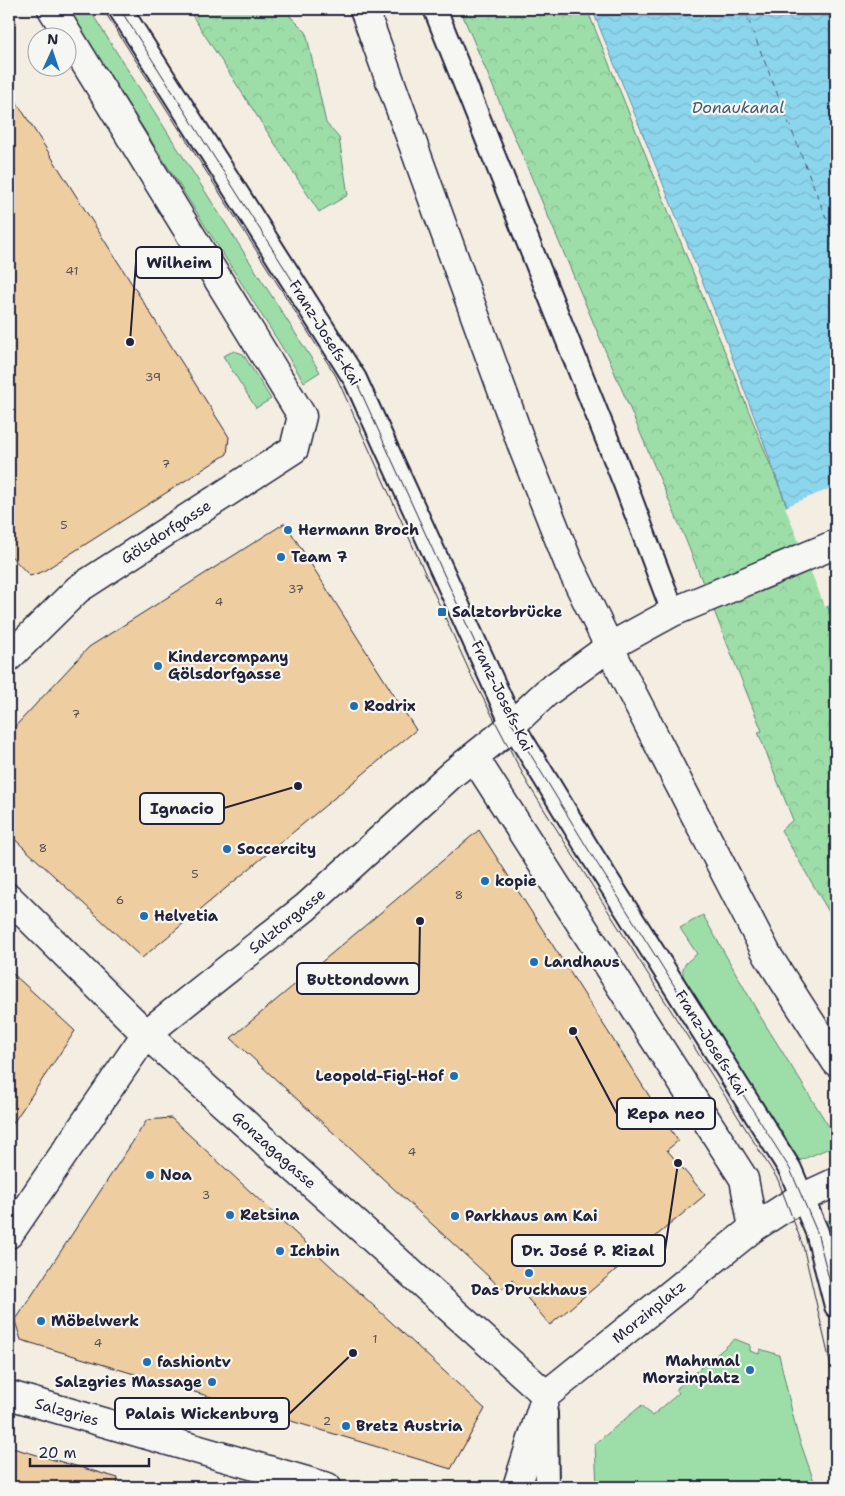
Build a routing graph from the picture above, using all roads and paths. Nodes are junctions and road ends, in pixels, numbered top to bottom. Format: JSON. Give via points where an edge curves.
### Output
{"nodes":[{"id":1,"x":52,"y":9,"type":"edge"},
{"id":2,"x":120,"y":9,"type":"edge"},
{"id":3,"x":364,"y":9,"type":"edge"},
{"id":4,"x":436,"y":9,"type":"edge"},
{"id":5,"x":836,"y":544,"type":"edge"},
{"id":6,"x":673,"y":612,"type":"junction"},
{"id":7,"x":12,"y":646,"type":"edge"},
{"id":8,"x":610,"y":647,"type":"junction"},
{"id":9,"x":512,"y":724,"type":"junction"},
{"id":10,"x":474,"y":757,"type":"junction"},
{"id":11,"x":9,"y":898,"type":"edge"},
{"id":12,"x":146,"y":1034,"type":"junction"},
{"id":13,"x":836,"y":1062,"type":"edge"},
{"id":14,"x":836,"y":1182,"type":"edge"},
{"id":15,"x":803,"y":1197,"type":"junction"},
{"id":16,"x":753,"y":1228,"type":"junction"},
{"id":17,"x":9,"y":1234,"type":"edge"},
{"id":18,"x":836,"y":1306,"type":"edge"},
{"id":19,"x":9,"y":1395,"type":"edge"},
{"id":20,"x":546,"y":1395,"type":"junction"},
{"id":21,"x":327,"y":1487,"type":"edge"},
{"id":22,"x":517,"y":1487,"type":"edge"},
{"id":23,"x":547,"y":1487,"type":"edge"}],
"edges":[{"from":1,"to":7,"type":"street","name":"Gölsdorfgasse","via":[[302,416],[294,449],[78,589]]},
{"from":2,"to":9,"type":"lane","name":"Franz-Josefs-Kai","via":[[355,379]]},
{"from":3,"to":8,"type":"street","via":[[523,448],[569,564]]},
{"from":4,"to":6,"type":"lane"},
{"from":5,"to":6,"type":"street"},
{"from":6,"to":8,"type":"street"},
{"from":8,"to":9,"type":"street","name":"Salztorgasse","via":[[546,693]]},
{"from":8,"to":13,"type":"street","via":[[768,956]]},
{"from":9,"to":10,"type":"street","name":"Salztorgasse"},
{"from":9,"to":15,"type":"lane","name":"Franz-Josefs-Kai","via":[[776,1146]]},
{"from":10,"to":12,"type":"street","name":"Salztorgasse","via":[[306,907]]},
{"from":10,"to":16,"type":"street","via":[[744,1179]]},
{"from":11,"to":12,"type":"street","name":"Gonzagagasse"},
{"from":12,"to":17,"type":"street","name":"Salztorgasse"},
{"from":12,"to":20,"type":"street","name":"Gonzagagasse"},
{"from":14,"to":15,"type":"street","name":"Morzinplatz"},
{"from":15,"to":16,"type":"street","name":"Morzinplatz"},
{"from":15,"to":18,"type":"lane","name":"Franz-Josefs-Kai","via":[[824,1253]]},
{"from":16,"to":20,"type":"street","name":"Morzinplatz"},
{"from":19,"to":21,"type":"street","name":"Salzgries"},
{"from":20,"to":22,"type":"street"},
{"from":20,"to":23,"type":"lane"}]}
